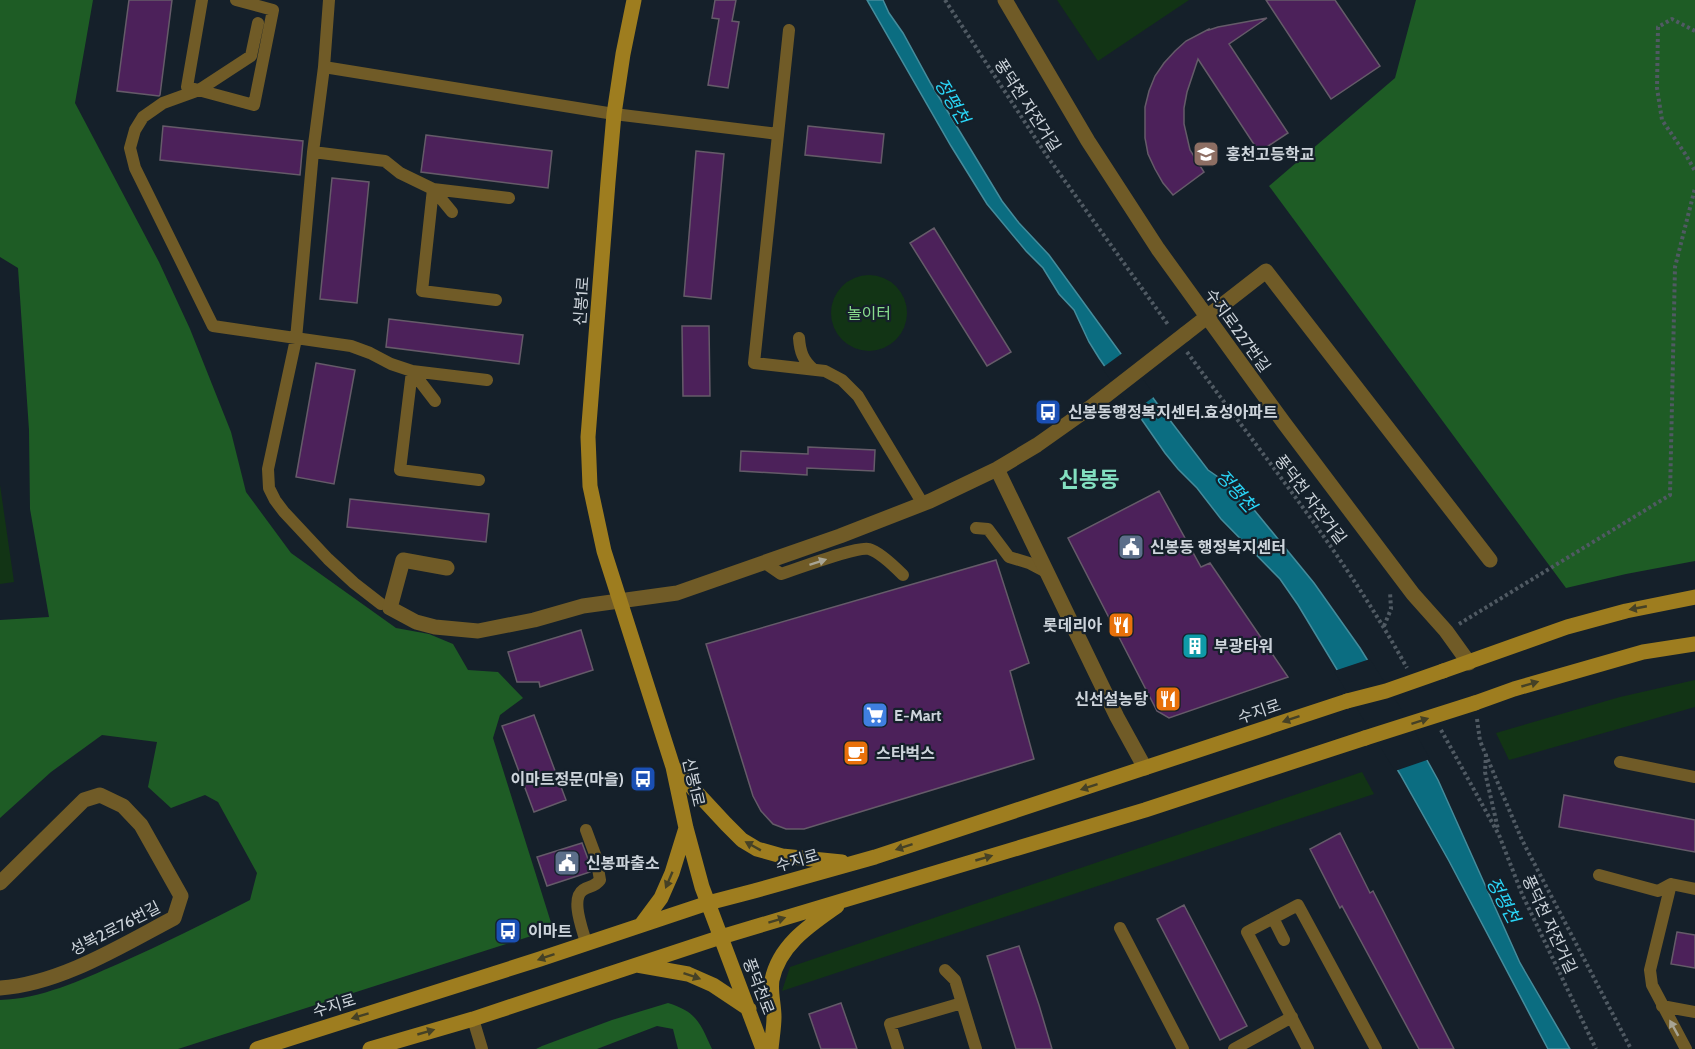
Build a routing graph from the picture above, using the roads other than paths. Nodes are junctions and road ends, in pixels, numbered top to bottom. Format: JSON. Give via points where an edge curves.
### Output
{"nodes":[{"id":1,"x":202,"y":0,"type":"edge"},
{"id":2,"x":236,"y":0,"type":"edge"},
{"id":3,"x":329,"y":0,"type":"edge"},
{"id":4,"x":634,"y":0,"type":"edge"},
{"id":5,"x":1005,"y":0,"type":"edge"},
{"id":6,"x":258,"y":23,"type":"dead end"},
{"id":7,"x":789,"y":30,"type":"dead end"},
{"id":8,"x":324,"y":67,"type":"junction"},
{"id":9,"x":199,"y":90,"type":"junction"},
{"id":10,"x":614,"y":114,"type":"junction"},
{"id":11,"x":778,"y":134,"type":"junction"},
{"id":12,"x":313,"y":152,"type":"junction"},
{"id":13,"x":433,"y":189,"type":"junction"},
{"id":14,"x":509,"y":198,"type":"dead end"},
{"id":15,"x":452,"y":212,"type":"dead end"},
{"id":16,"x":496,"y":300,"type":"dead end"},
{"id":17,"x":1206,"y":317,"type":"junction"},
{"id":18,"x":799,"y":338,"type":"dead end"},
{"id":19,"x":296,"y":339,"type":"junction"},
{"id":20,"x":813,"y":369,"type":"junction"},
{"id":21,"x":412,"y":371,"type":"junction"},
{"id":22,"x":487,"y":380,"type":"dead end"},
{"id":23,"x":435,"y":401,"type":"dead end"},
{"id":24,"x":997,"y":469,"type":"junction"},
{"id":25,"x":479,"y":480,"type":"dead end"},
{"id":26,"x":923,"y":504,"type":"junction"},
{"id":27,"x":976,"y":528,"type":"dead end"},
{"id":28,"x":1490,"y":560,"type":"dead end"},
{"id":29,"x":765,"y":563,"type":"junction"},
{"id":30,"x":447,"y":568,"type":"dead end"},
{"id":31,"x":1048,"y":573,"type":"junction"},
{"id":32,"x":903,"y":575,"type":"dead end"},
{"id":33,"x":1695,"y":597,"type":"edge"},
{"id":34,"x":620,"y":602,"type":"junction"},
{"id":35,"x":381,"y":604,"type":"dead end"},
{"id":36,"x":1695,"y":644,"type":"edge"},
{"id":37,"x":1469,"y":663,"type":"junction"},
{"id":38,"x":1620,"y":762,"type":"dead end"},
{"id":39,"x":673,"y":767,"type":"junction"},
{"id":40,"x":1145,"y":768,"type":"junction"},
{"id":41,"x":1695,"y":777,"type":"edge"},
{"id":42,"x":686,"y":828,"type":"junction"},
{"id":43,"x":586,"y":830,"type":"dead end"},
{"id":44,"x":851,"y":863,"type":"junction"},
{"id":45,"x":1599,"y":875,"type":"dead end"},
{"id":46,"x":0,"y":883,"type":"edge"},
{"id":47,"x":1671,"y":884,"type":"junction"},
{"id":48,"x":1695,"y":889,"type":"edge"},
{"id":49,"x":846,"y":899,"type":"junction"},
{"id":50,"x":708,"y":903,"type":"junction"},
{"id":51,"x":1273,"y":918,"type":"junction"},
{"id":52,"x":641,"y":925,"type":"junction"},
{"id":53,"x":1120,"y":928,"type":"dead end"},
{"id":54,"x":720,"y":937,"type":"junction"},
{"id":55,"x":1284,"y":940,"type":"dead end"},
{"id":56,"x":586,"y":943,"type":"junction"},
{"id":57,"x":634,"y":965,"type":"junction"},
{"id":58,"x":945,"y":970,"type":"dead end"},
{"id":59,"x":0,"y":988,"type":"edge"},
{"id":60,"x":962,"y":1003,"type":"junction"},
{"id":61,"x":1662,"y":1006,"type":"junction"},
{"id":62,"x":749,"y":1010,"type":"junction"},
{"id":63,"x":1695,"y":1012,"type":"edge"},
{"id":64,"x":1292,"y":1017,"type":"junction"},
{"id":65,"x":473,"y":1019,"type":"junction"},
{"id":66,"x":257,"y":1049,"type":"edge"},
{"id":67,"x":370,"y":1049,"type":"edge"},
{"id":68,"x":483,"y":1049,"type":"edge"},
{"id":69,"x":764,"y":1049,"type":"edge"},
{"id":70,"x":771,"y":1049,"type":"edge"},
{"id":71,"x":898,"y":1049,"type":"edge"},
{"id":72,"x":976,"y":1049,"type":"edge"},
{"id":73,"x":1184,"y":1049,"type":"edge"},
{"id":74,"x":1234,"y":1049,"type":"edge"},
{"id":75,"x":1308,"y":1049,"type":"edge"},
{"id":76,"x":1376,"y":1049,"type":"edge"},
{"id":77,"x":1686,"y":1049,"type":"edge"}],
"edges":[{"from":1,"to":9,"type":"lane","via":[[187,87]]},
{"from":2,"to":9,"type":"lane","via":[[273,10],[254,105]]},
{"from":3,"to":8,"type":"lane"},
{"from":4,"to":10,"type":"main road","name":"신봉1로"},
{"from":5,"to":17,"type":"street","name":"수지로227번길","via":[[1107,172]]},
{"from":6,"to":9,"type":"lane","via":[[251,56]]},
{"from":7,"to":11,"type":"lane"},
{"from":8,"to":10,"type":"lane"},
{"from":8,"to":12,"type":"lane"},
{"from":9,"to":19,"type":"lane","via":[[163,103],[143,117],[130,148],[135,168],[213,326]]},
{"from":10,"to":11,"type":"lane"},
{"from":10,"to":34,"type":"main road","name":"신봉1로","via":[[589,453],[595,512]]},
{"from":11,"to":20,"type":"lane","via":[[754,363]]},
{"from":12,"to":13,"type":"lane","via":[[385,161]]},
{"from":12,"to":19,"type":"lane"},
{"from":13,"to":14,"type":"lane"},
{"from":13,"to":15,"type":"lane"},
{"from":13,"to":16,"type":"lane","via":[[422,291]]},
{"from":17,"to":24,"type":"street","bridge":true,"via":[[1095,404]]},
{"from":17,"to":28,"type":"street","via":[[1266,271]]},
{"from":17,"to":37,"type":"street","name":"수지로227번길"},
{"from":18,"to":20,"type":"lane","via":[[804,360]]},
{"from":19,"to":21,"type":"lane","via":[[351,346]]},
{"from":19,"to":35,"type":"lane","via":[[268,469],[269,488],[279,506],[328,559]]},
{"from":20,"to":26,"type":"lane","via":[[834,375],[858,396]]},
{"from":21,"to":22,"type":"lane"},
{"from":21,"to":23,"type":"lane"},
{"from":21,"to":25,"type":"lane","via":[[400,470]]},
{"from":24,"to":26,"type":"street"},
{"from":24,"to":31,"type":"street"},
{"from":26,"to":29,"type":"street"},
{"from":27,"to":31,"type":"lane","via":[[988,529],[1009,557]]},
{"from":29,"to":32,"type":"lane","one_way":true,"via":[[781,574],[868,549]]},
{"from":29,"to":34,"type":"street","via":[[677,592]]},
{"from":30,"to":34,"type":"street","via":[[403,560],[390,608],[435,627],[478,630],[583,606]]},
{"from":31,"to":40,"type":"street"},
{"from":33,"to":37,"type":"main road","one_way":true,"via":[[1577,624]]},
{"from":34,"to":39,"type":"main road","name":"신봉1로"},
{"from":49,"to":36,"type":"main road","one_way":true,"bridge":true,"via":[[1145,810],[1514,689],[1643,652]]},
{"from":37,"to":40,"type":"main road","name":"수지로","one_way":true,"bridge":true},
{"from":38,"to":41,"type":"lane"},
{"from":39,"to":42,"type":"main road","name":"신봉1로"},
{"from":44,"to":39,"type":"main road","one_way":true,"via":[[782,856],[757,849],[742,840]]},
{"from":40,"to":44,"type":"main road","name":"수지로","one_way":true},
{"from":42,"to":50,"type":"main road","name":"신봉1로"},
{"from":42,"to":52,"type":"main road","one_way":true,"via":[[661,898]]},
{"from":43,"to":56,"type":"lane","via":[[600,880],[582,891],[576,906]]},
{"from":44,"to":50,"type":"main road","name":"수지로"},
{"from":45,"to":47,"type":"lane","via":[[1658,891]]},
{"from":46,"to":59,"type":"street","name":"성복2로76번길","via":[[84,800],[100,795],[123,806],[141,825],[181,896],[174,918],[117,948],[68,972]]},
{"from":47,"to":48,"type":"lane"},
{"from":47,"to":61,"type":"lane","via":[[1650,970]]},
{"from":54,"to":49,"type":"main road","one_way":true},
{"from":49,"to":70,"type":"main road","via":[[809,926],[779,957],[771,981]]},
{"from":50,"to":52,"type":"main road","name":"수지로"},
{"from":50,"to":54,"type":"main road","name":"신봉1로"},
{"from":51,"to":55,"type":"lane"},
{"from":51,"to":64,"type":"lane","via":[[1247,932]]},
{"from":51,"to":76,"type":"lane","via":[[1298,905]]},
{"from":52,"to":56,"type":"main road","name":"수지로"},
{"from":53,"to":73,"type":"lane"},
{"from":54,"to":57,"type":"main road"},
{"from":54,"to":62,"type":"main road","name":"풍덕천로"},
{"from":56,"to":66,"type":"main road","name":"수지로","one_way":true},
{"from":57,"to":62,"type":"main road","one_way":true,"via":[[688,974],[713,985]]},
{"from":57,"to":65,"type":"main road"},
{"from":58,"to":60,"type":"lane","via":[[955,980]]},
{"from":60,"to":71,"type":"lane","via":[[890,1024]]},
{"from":60,"to":72,"type":"lane"},
{"from":61,"to":63,"type":"lane"},
{"from":77,"to":61,"type":"lane","one_way":true},
{"from":62,"to":69,"type":"main road","name":"풍덕천로"},
{"from":64,"to":74,"type":"lane"},
{"from":64,"to":75,"type":"lane"},
{"from":67,"to":65,"type":"main road","one_way":true},
{"from":65,"to":68,"type":"lane"}]}
